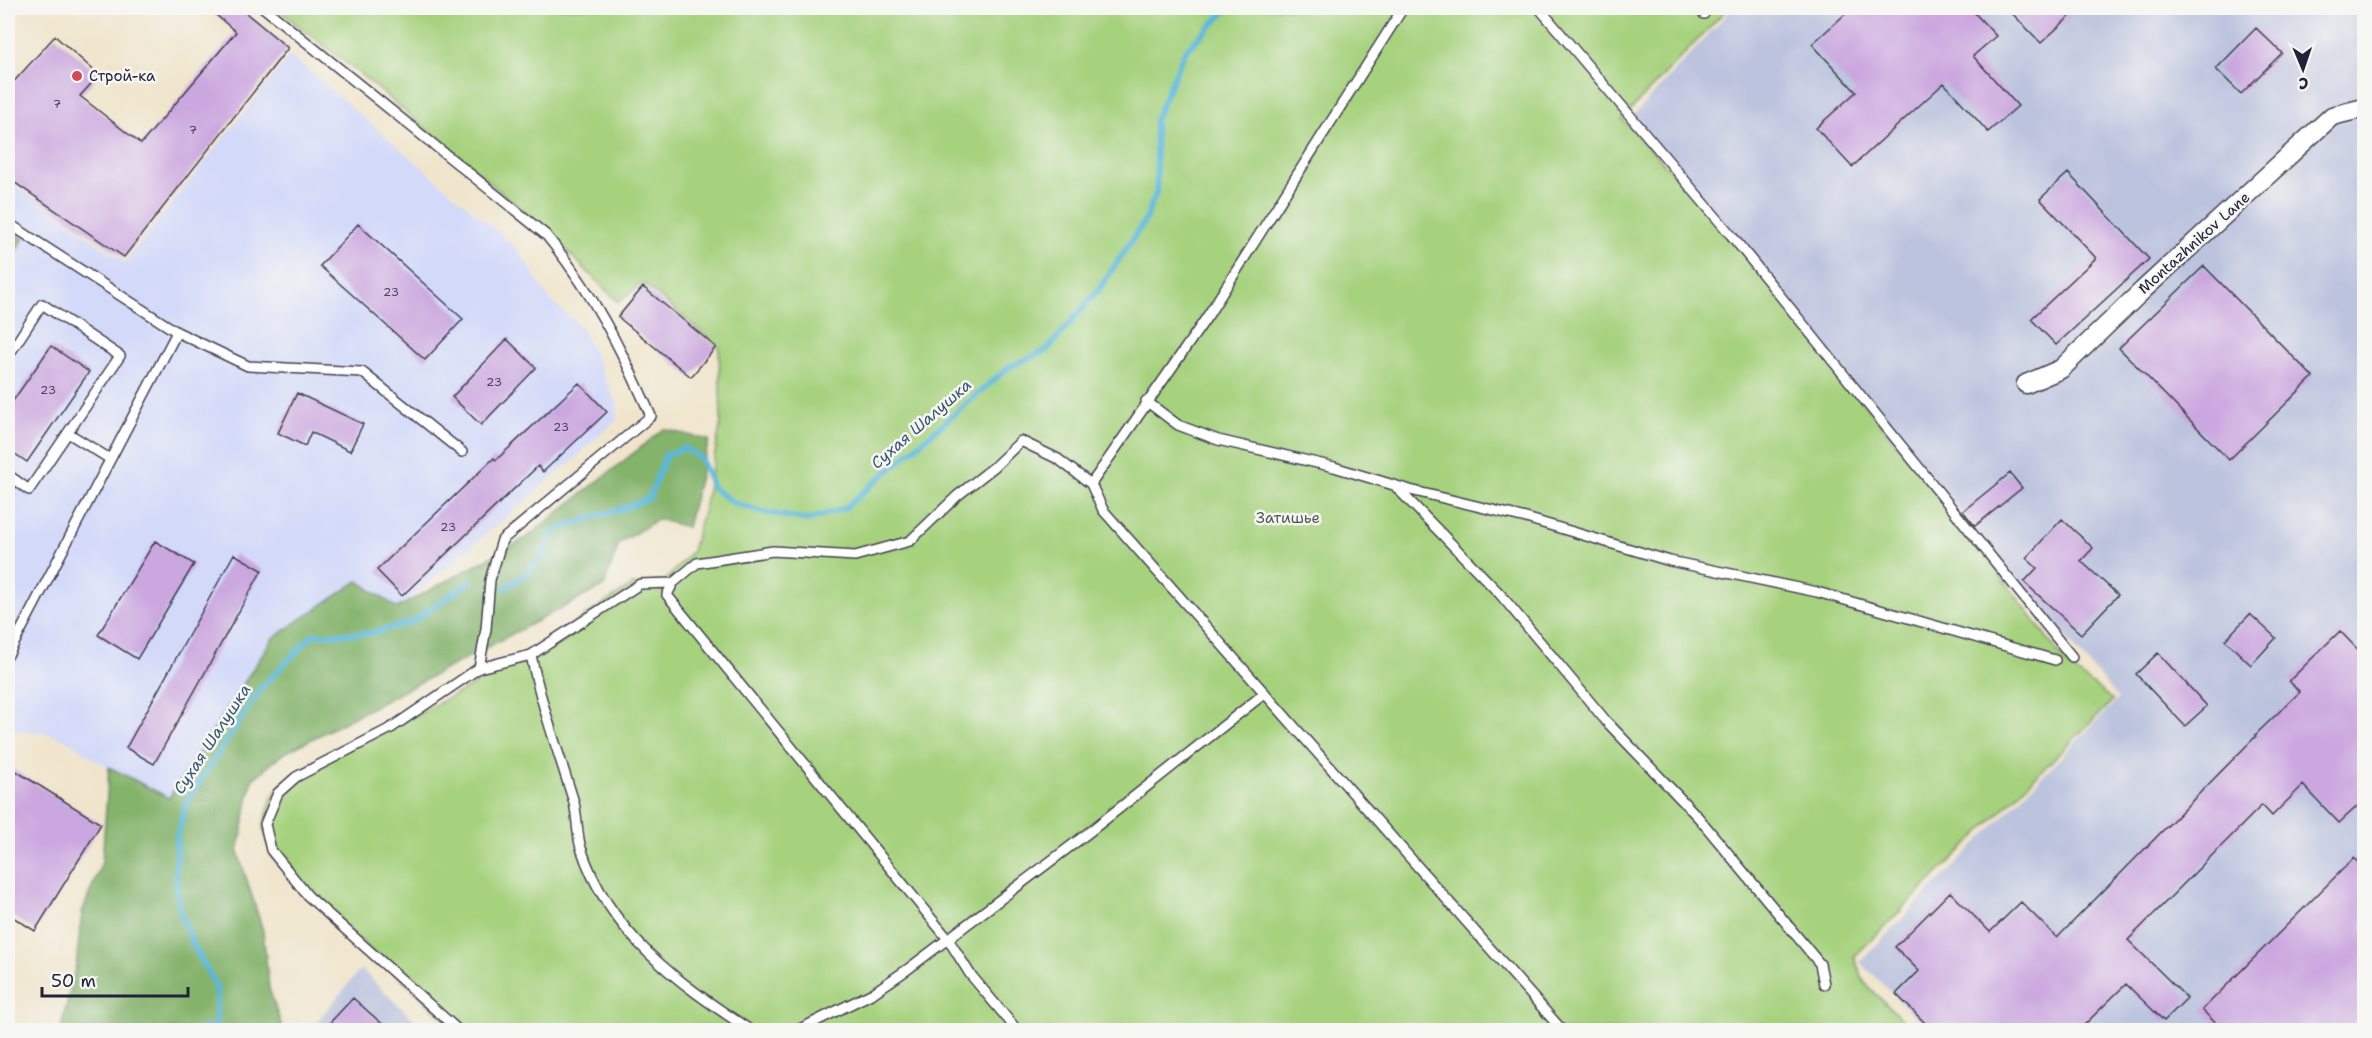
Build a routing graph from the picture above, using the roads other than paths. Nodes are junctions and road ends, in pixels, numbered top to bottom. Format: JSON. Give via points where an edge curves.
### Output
{"nodes":[{"id":1,"x":264,"y":8,"type":"edge"},
{"id":2,"x":1403,"y":8,"type":"edge"},
{"id":3,"x":1539,"y":8,"type":"edge"},
{"id":4,"x":2364,"y":108,"type":"edge"},
{"id":5,"x":8,"y":223,"type":"edge"},
{"id":6,"x":177,"y":332,"type":"junction"},
{"id":7,"x":8,"y":356,"type":"edge"},
{"id":8,"x":2026,"y":384,"type":"dead end"},
{"id":9,"x":1146,"y":401,"type":"junction"},
{"id":10,"x":68,"y":433,"type":"junction"},
{"id":11,"x":462,"y":452,"type":"dead end"},
{"id":12,"x":110,"y":459,"type":"junction"},
{"id":13,"x":8,"y":475,"type":"edge"},
{"id":14,"x":1091,"y":484,"type":"junction"},
{"id":15,"x":1396,"y":486,"type":"junction"},
{"id":16,"x":673,"y":583,"type":"junction"},
{"id":17,"x":8,"y":655,"type":"edge"},
{"id":18,"x":531,"y":655,"type":"junction"},
{"id":19,"x":2072,"y":657,"type":"dead end"},
{"id":20,"x":2055,"y":660,"type":"dead end"},
{"id":21,"x":478,"y":669,"type":"junction"},
{"id":22,"x":1265,"y":693,"type":"junction"},
{"id":23,"x":948,"y":939,"type":"junction"},
{"id":24,"x":1824,"y":984,"type":"dead end"},
{"id":25,"x":458,"y":1030,"type":"edge"},
{"id":26,"x":750,"y":1030,"type":"edge"},
{"id":27,"x":798,"y":1030,"type":"edge"},
{"id":28,"x":1017,"y":1030,"type":"edge"},
{"id":29,"x":1562,"y":1030,"type":"edge"}],
"edges":[{"from":1,"to":21,"type":"lane","via":[[546,235],[574,269],[617,340],[651,416],[502,540],[490,580]]},
{"from":2,"to":9,"type":"lane","via":[[1208,317]]},
{"from":3,"to":19,"type":"lane","via":[[1731,235]]},
{"from":4,"to":8,"type":"street","name":"Montazhnikov Lane","via":[[2332,116],[2061,369]]},
{"from":5,"to":6,"type":"lane"},
{"from":6,"to":11,"type":"lane","via":[[248,366],[362,372]]},
{"from":6,"to":12,"type":"lane"},
{"from":7,"to":10,"type":"lane","via":[[42,304],[120,356]]},
{"from":9,"to":14,"type":"lane"},
{"from":9,"to":15,"type":"lane","via":[[1178,425],[1218,440]]},
{"from":10,"to":12,"type":"lane"},
{"from":10,"to":13,"type":"lane","via":[[29,490]]},
{"from":12,"to":17,"type":"lane"},
{"from":14,"to":16,"type":"lane","via":[[1058,459],[1021,441],[910,541],[855,556],[773,551],[734,555],[697,563]]},
{"from":14,"to":22,"type":"lane","via":[[1103,510]]},
{"from":15,"to":20,"type":"lane","via":[[1526,518],[1671,561],[1817,592]]},
{"from":15,"to":24,"type":"lane","via":[[1500,594],[1606,721],[1698,818],[1820,964]]},
{"from":16,"to":18,"type":"lane","via":[[640,584]]},
{"from":16,"to":23,"type":"lane","via":[[667,595],[686,622]]},
{"from":18,"to":21,"type":"lane"},
{"from":18,"to":26,"type":"lane","via":[[577,811],[580,845],[599,895],[636,942],[662,966]]},
{"from":21,"to":25,"type":"lane","via":[[391,728],[296,777],[278,793],[265,824],[271,850],[308,896]]},
{"from":22,"to":23,"type":"lane"},
{"from":22,"to":29,"type":"lane"},
{"from":23,"to":27,"type":"lane","via":[[873,993]]},
{"from":23,"to":28,"type":"lane","via":[[970,974]]}]}
